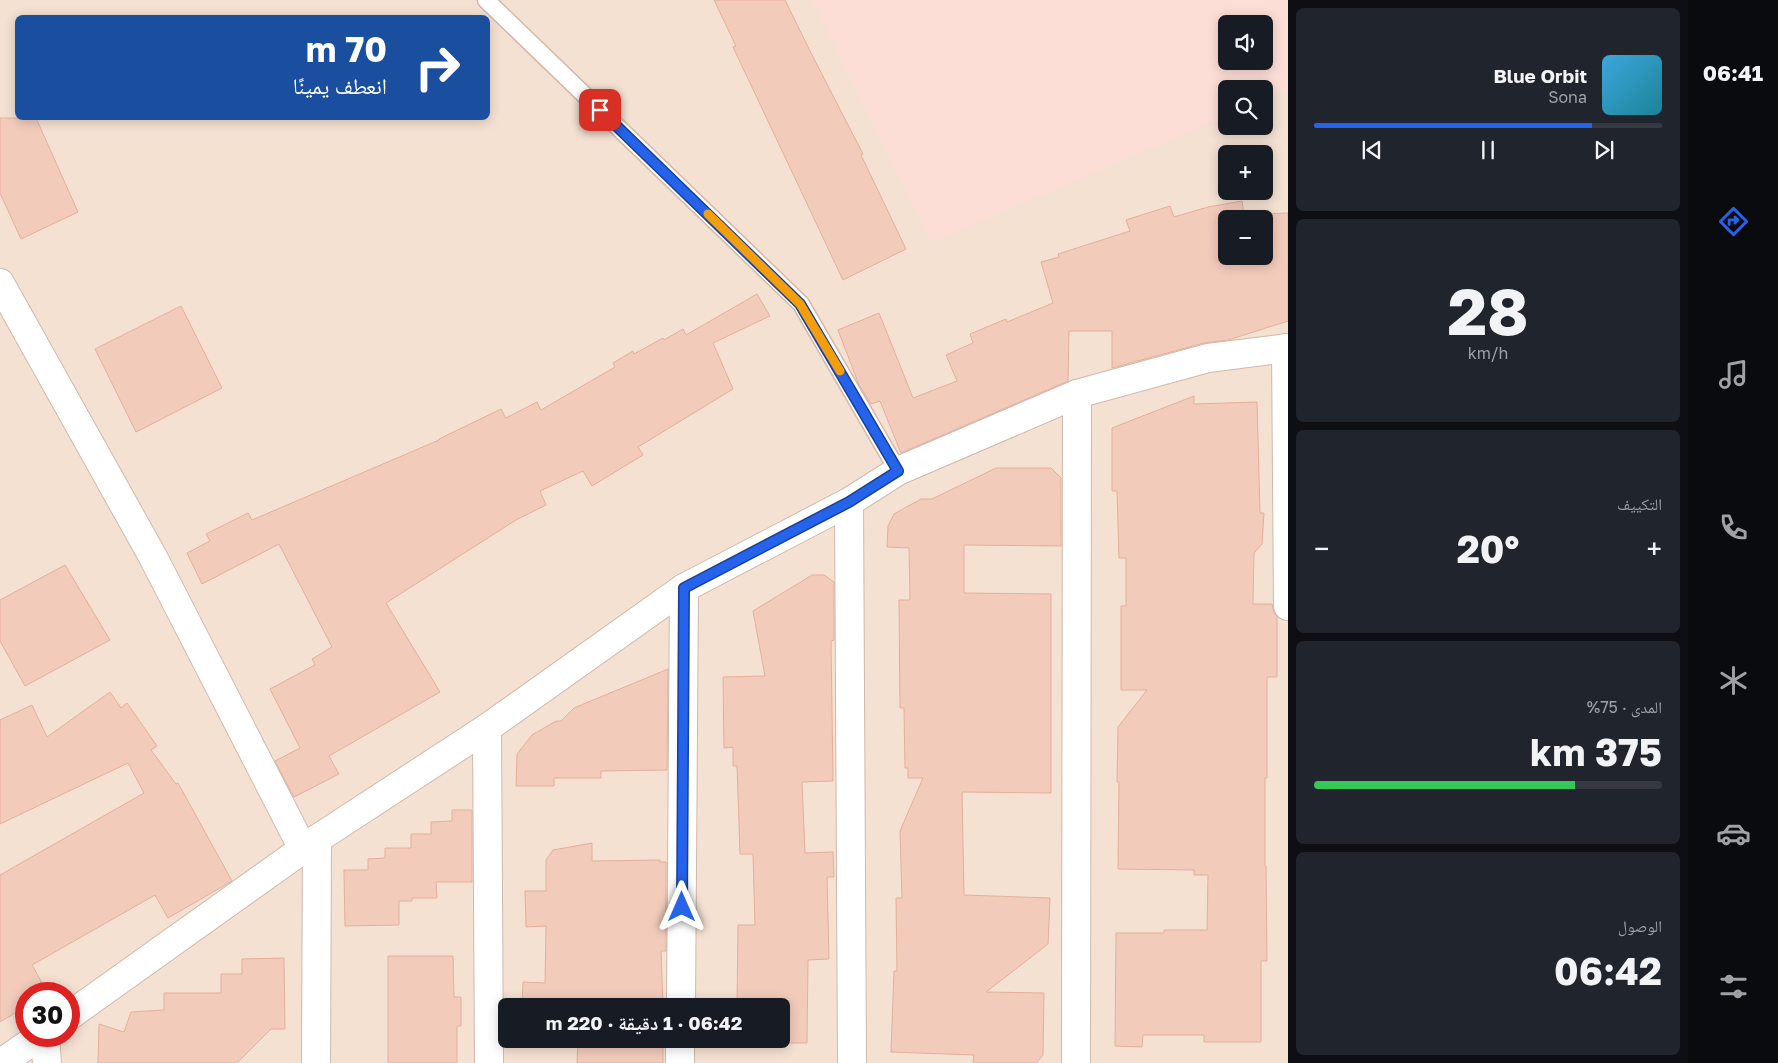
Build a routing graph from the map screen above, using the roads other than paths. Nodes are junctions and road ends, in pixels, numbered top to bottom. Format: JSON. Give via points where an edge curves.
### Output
{"nodes":[{"id":1,"x":486,"y":0,"type":"edge"},
{"id":2,"x":0,"y":283,"type":"edge"},
{"id":3,"x":1287,"y":348,"type":"edge"},
{"id":4,"x":1077,"y":394,"type":"junction"},
{"id":5,"x":898,"y":471,"type":"junction"},
{"id":6,"x":849,"y":502,"type":"junction"},
{"id":7,"x":684,"y":588,"type":"junction"},
{"id":8,"x":1288,"y":606,"type":"edge"},
{"id":9,"x":487,"y":728,"type":"junction"},
{"id":10,"x":310,"y":844,"type":"junction"},
{"id":11,"x":681,"y":998,"type":"edge"},
{"id":12,"x":80,"y":1008,"type":"edge"},
{"id":13,"x":24,"y":1047,"type":"edge"},
{"id":14,"x":46,"y":1047,"type":"edge"},
{"id":15,"x":680,"y":1048,"type":"edge"},
{"id":16,"x":1,"y":1063,"type":"edge"},
{"id":17,"x":48,"y":1063,"type":"edge"},
{"id":18,"x":316,"y":1063,"type":"edge"},
{"id":19,"x":489,"y":1063,"type":"edge"},
{"id":20,"x":680,"y":1063,"type":"edge"},
{"id":21,"x":852,"y":1063,"type":"edge"},
{"id":22,"x":1076,"y":1063,"type":"edge"}],
"edges":[{"from":1,"to":5,"type":"lane","via":[[800,304]]},
{"from":2,"to":10,"type":"street"},
{"from":3,"to":4,"type":"street","via":[[1208,358]]},
{"from":3,"to":8,"type":"street"},
{"from":4,"to":5,"type":"street"},
{"from":4,"to":22,"type":"street"},
{"from":5,"to":6,"type":"street"},
{"from":6,"to":7,"type":"street"},
{"from":6,"to":21,"type":"street"},
{"from":7,"to":9,"type":"street"},
{"from":7,"to":11,"type":"street"},
{"from":9,"to":10,"type":"street"},
{"from":9,"to":19,"type":"street"},
{"from":10,"to":12,"type":"street"},
{"from":10,"to":18,"type":"street"},
{"from":13,"to":16,"type":"street"},
{"from":14,"to":17,"type":"street"},
{"from":15,"to":20,"type":"street"}]}
